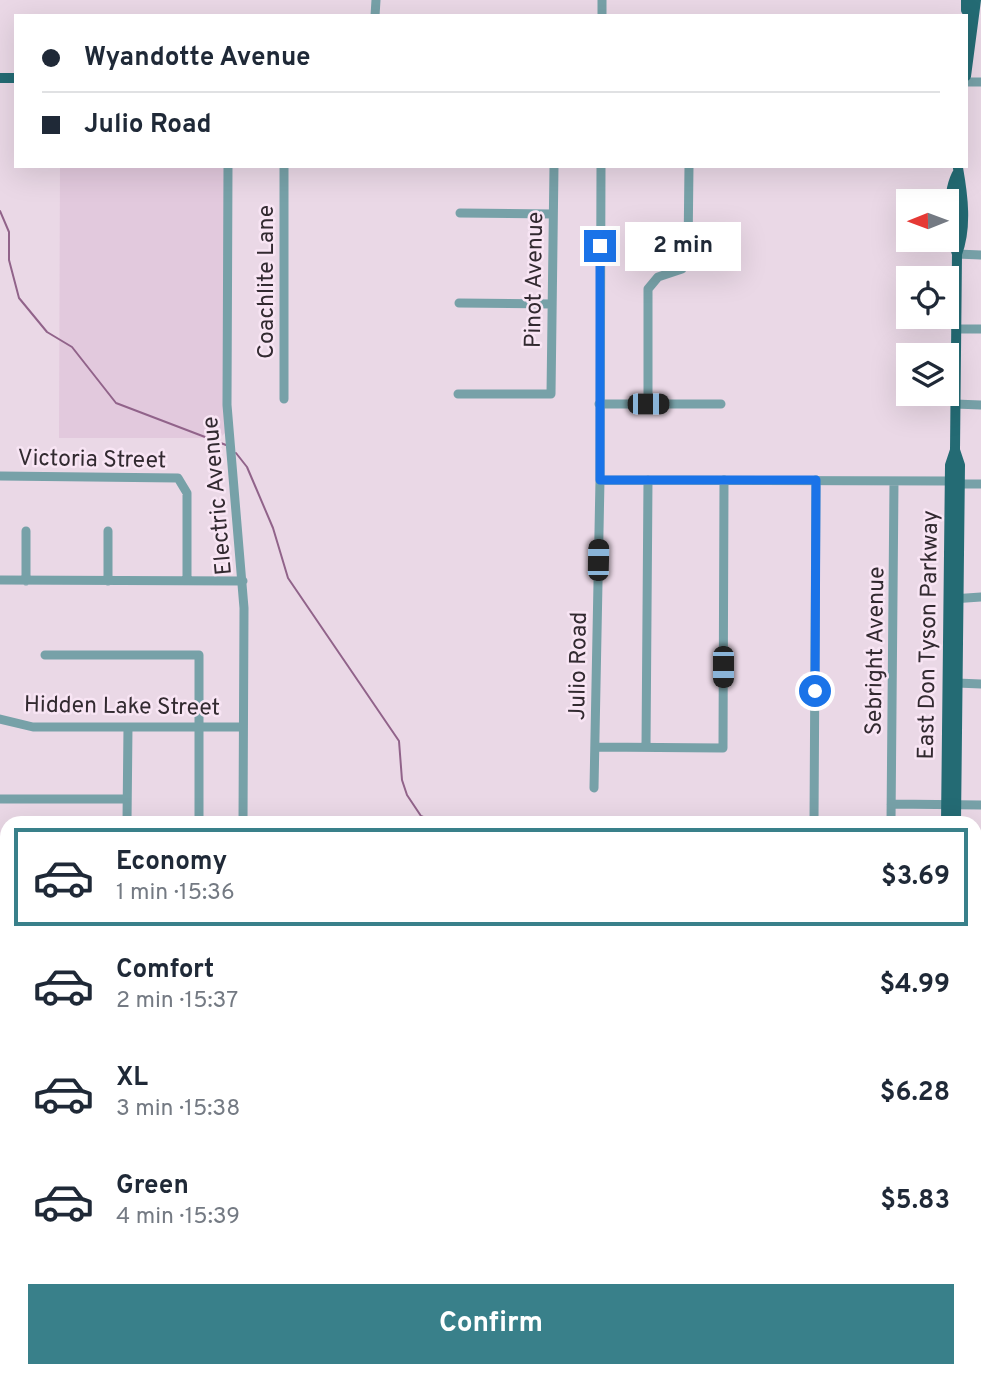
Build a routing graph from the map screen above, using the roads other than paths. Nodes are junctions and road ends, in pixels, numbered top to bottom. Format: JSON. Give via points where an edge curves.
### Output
{"nodes":[{"id":1,"x":966,"y":0,"type":"edge"},
{"id":2,"x":976,"y":0,"type":"edge"},
{"id":3,"x":971,"y":18,"type":"junction"},
{"id":4,"x":968,"y":53,"type":"edge"},
{"id":5,"x":228,"y":168,"type":"edge"},
{"id":6,"x":284,"y":168,"type":"edge"},
{"id":7,"x":554,"y":168,"type":"edge"},
{"id":8,"x":601,"y":168,"type":"edge"},
{"id":9,"x":689,"y":168,"type":"edge"},
{"id":10,"x":958,"y":169,"type":"edge"},
{"id":11,"x":460,"y":213,"type":"dead end"},
{"id":12,"x":553,"y":214,"type":"junction"},
{"id":13,"x":957,"y":254,"type":"junction"},
{"id":14,"x":981,"y":255,"type":"edge"},
{"id":15,"x":957,"y":266,"type":"edge"},
{"id":16,"x":459,"y":303,"type":"dead end"},
{"id":17,"x":552,"y":304,"type":"junction"},
{"id":18,"x":956,"y":329,"type":"edge"},
{"id":19,"x":959,"y":329,"type":"edge"},
{"id":20,"x":981,"y":329,"type":"edge"},
{"id":21,"x":956,"y":343,"type":"edge"},
{"id":22,"x":458,"y":394,"type":"dead end"},
{"id":23,"x":284,"y":399,"type":"dead end"},
{"id":24,"x":599,"y":404,"type":"junction"},
{"id":25,"x":648,"y":404,"type":"junction"},
{"id":26,"x":721,"y":404,"type":"dead end"},
{"id":27,"x":959,"y":404,"type":"edge"},
{"id":28,"x":981,"y":405,"type":"edge"},
{"id":29,"x":956,"y":406,"type":"edge"},
{"id":30,"x":0,"y":476,"type":"edge"},
{"id":31,"x":600,"y":480,"type":"junction"},
{"id":32,"x":648,"y":480,"type":"junction"},
{"id":33,"x":724,"y":480,"type":"junction"},
{"id":34,"x":816,"y":480,"type":"junction"},
{"id":35,"x":894,"y":481,"type":"junction"},
{"id":36,"x":955,"y":482,"type":"junction"},
{"id":37,"x":981,"y":484,"type":"edge"},
{"id":38,"x":26,"y":531,"type":"dead end"},
{"id":39,"x":108,"y":531,"type":"dead end"},
{"id":40,"x":0,"y":580,"type":"edge"},
{"id":41,"x":26,"y":580,"type":"junction"},
{"id":42,"x":108,"y":581,"type":"junction"},
{"id":43,"x":187,"y":581,"type":"junction"},
{"id":44,"x":243,"y":581,"type":"junction"},
{"id":45,"x":981,"y":597,"type":"edge"},
{"id":46,"x":953,"y":599,"type":"junction"},
{"id":47,"x":45,"y":655,"type":"dead end"},
{"id":48,"x":957,"y":683,"type":"junction"},
{"id":49,"x":981,"y":684,"type":"edge"},
{"id":50,"x":0,"y":719,"type":"edge"},
{"id":51,"x":128,"y":727,"type":"junction"},
{"id":52,"x":199,"y":727,"type":"junction"},
{"id":53,"x":243,"y":727,"type":"junction"},
{"id":54,"x":594,"y":747,"type":"junction"},
{"id":55,"x":646,"y":747,"type":"junction"},
{"id":56,"x":594,"y":788,"type":"dead end"},
{"id":57,"x":0,"y":799,"type":"edge"},
{"id":58,"x":127,"y":799,"type":"junction"},
{"id":59,"x":891,"y":804,"type":"junction"},
{"id":60,"x":951,"y":805,"type":"junction"},
{"id":61,"x":981,"y":805,"type":"edge"},
{"id":62,"x":127,"y":816,"type":"edge"},
{"id":63,"x":199,"y":816,"type":"edge"},
{"id":64,"x":243,"y":816,"type":"edge"},
{"id":65,"x":814,"y":816,"type":"edge"},
{"id":66,"x":891,"y":816,"type":"edge"},
{"id":67,"x":948,"y":816,"type":"edge"},
{"id":68,"x":954,"y":816,"type":"edge"}],
"edges":[{"from":1,"to":3,"type":"main road"},
{"from":2,"to":3,"type":"main road"},
{"from":3,"to":4,"type":"main road"},
{"from":5,"to":44,"type":"street","name":"Electric Avenue","via":[[228,430]]},
{"from":6,"to":23,"type":"street","name":"Coachlite Lane"},
{"from":7,"to":12,"type":"street","name":"Pinot Avenue"},
{"from":8,"to":24,"type":"street","name":"Julio Road"},
{"from":9,"to":25,"type":"street","via":[[685,263],[682,269],[658,276],[648,289]]},
{"from":10,"to":13,"type":"main road","name":"East Don Tyson Parkway","via":[[963,183],[962,241]]},
{"from":11,"to":12,"type":"street"},
{"from":12,"to":17,"type":"street","name":"Pinot Avenue"},
{"from":13,"to":14,"type":"street"},
{"from":13,"to":15,"type":"main road","name":"East Don Tyson Parkway"},
{"from":16,"to":17,"type":"street"},
{"from":17,"to":22,"type":"street","name":"Pinot Avenue","via":[[551,394]]},
{"from":18,"to":21,"type":"main road","name":"East Don Tyson Parkway"},
{"from":19,"to":20,"type":"street"},
{"from":24,"to":25,"type":"street"},
{"from":24,"to":31,"type":"street","name":"Julio Road"},
{"from":25,"to":26,"type":"street"},
{"from":27,"to":28,"type":"street"},
{"from":29,"to":36,"type":"main road","name":"East Don Tyson Parkway","via":[[955,450],[960,465]]},
{"from":30,"to":43,"type":"street","name":"Victoria Street","via":[[172,477],[183,481],[187,493]]},
{"from":31,"to":32,"type":"street"},
{"from":31,"to":54,"type":"street","name":"Julio Road"},
{"from":32,"to":33,"type":"street"},
{"from":32,"to":55,"type":"street"},
{"from":33,"to":34,"type":"street"},
{"from":33,"to":55,"type":"street","via":[[723,748]]},
{"from":34,"to":35,"type":"street"},
{"from":34,"to":65,"type":"street"},
{"from":35,"to":36,"type":"street"},
{"from":35,"to":59,"type":"street","name":"Sebright Avenue"},
{"from":36,"to":37,"type":"street"},
{"from":36,"to":46,"type":"main road","name":"East Don Tyson Parkway"},
{"from":38,"to":41,"type":"street"},
{"from":39,"to":42,"type":"street"},
{"from":40,"to":41,"type":"street"},
{"from":41,"to":42,"type":"street"},
{"from":42,"to":43,"type":"street"},
{"from":43,"to":44,"type":"street"},
{"from":44,"to":53,"type":"street","name":"Electric Avenue"},
{"from":45,"to":46,"type":"street"},
{"from":46,"to":48,"type":"main road","name":"East Don Tyson Parkway"},
{"from":46,"to":60,"type":"main road","name":"East Don Tyson Parkway"},
{"from":47,"to":52,"type":"street","via":[[199,655]]},
{"from":48,"to":49,"type":"street"},
{"from":48,"to":60,"type":"main road","name":"East Don Tyson Parkway"},
{"from":50,"to":51,"type":"street","name":"Hidden Lake Street","via":[[33,727]]},
{"from":51,"to":52,"type":"street","name":"Hidden Lake Street"},
{"from":51,"to":58,"type":"street"},
{"from":52,"to":53,"type":"street","name":"Hidden Lake Street"},
{"from":52,"to":63,"type":"street"},
{"from":53,"to":64,"type":"street","name":"Electric Avenue"},
{"from":54,"to":55,"type":"street"},
{"from":54,"to":56,"type":"street","name":"Julio Road"},
{"from":57,"to":58,"type":"street"},
{"from":58,"to":62,"type":"street"},
{"from":59,"to":60,"type":"street"},
{"from":59,"to":66,"type":"street","name":"Sebright Avenue"},
{"from":60,"to":61,"type":"street"},
{"from":60,"to":67,"type":"main road","name":"East Don Tyson Parkway"},
{"from":60,"to":68,"type":"main road","name":"East Don Tyson Parkway"}]}
